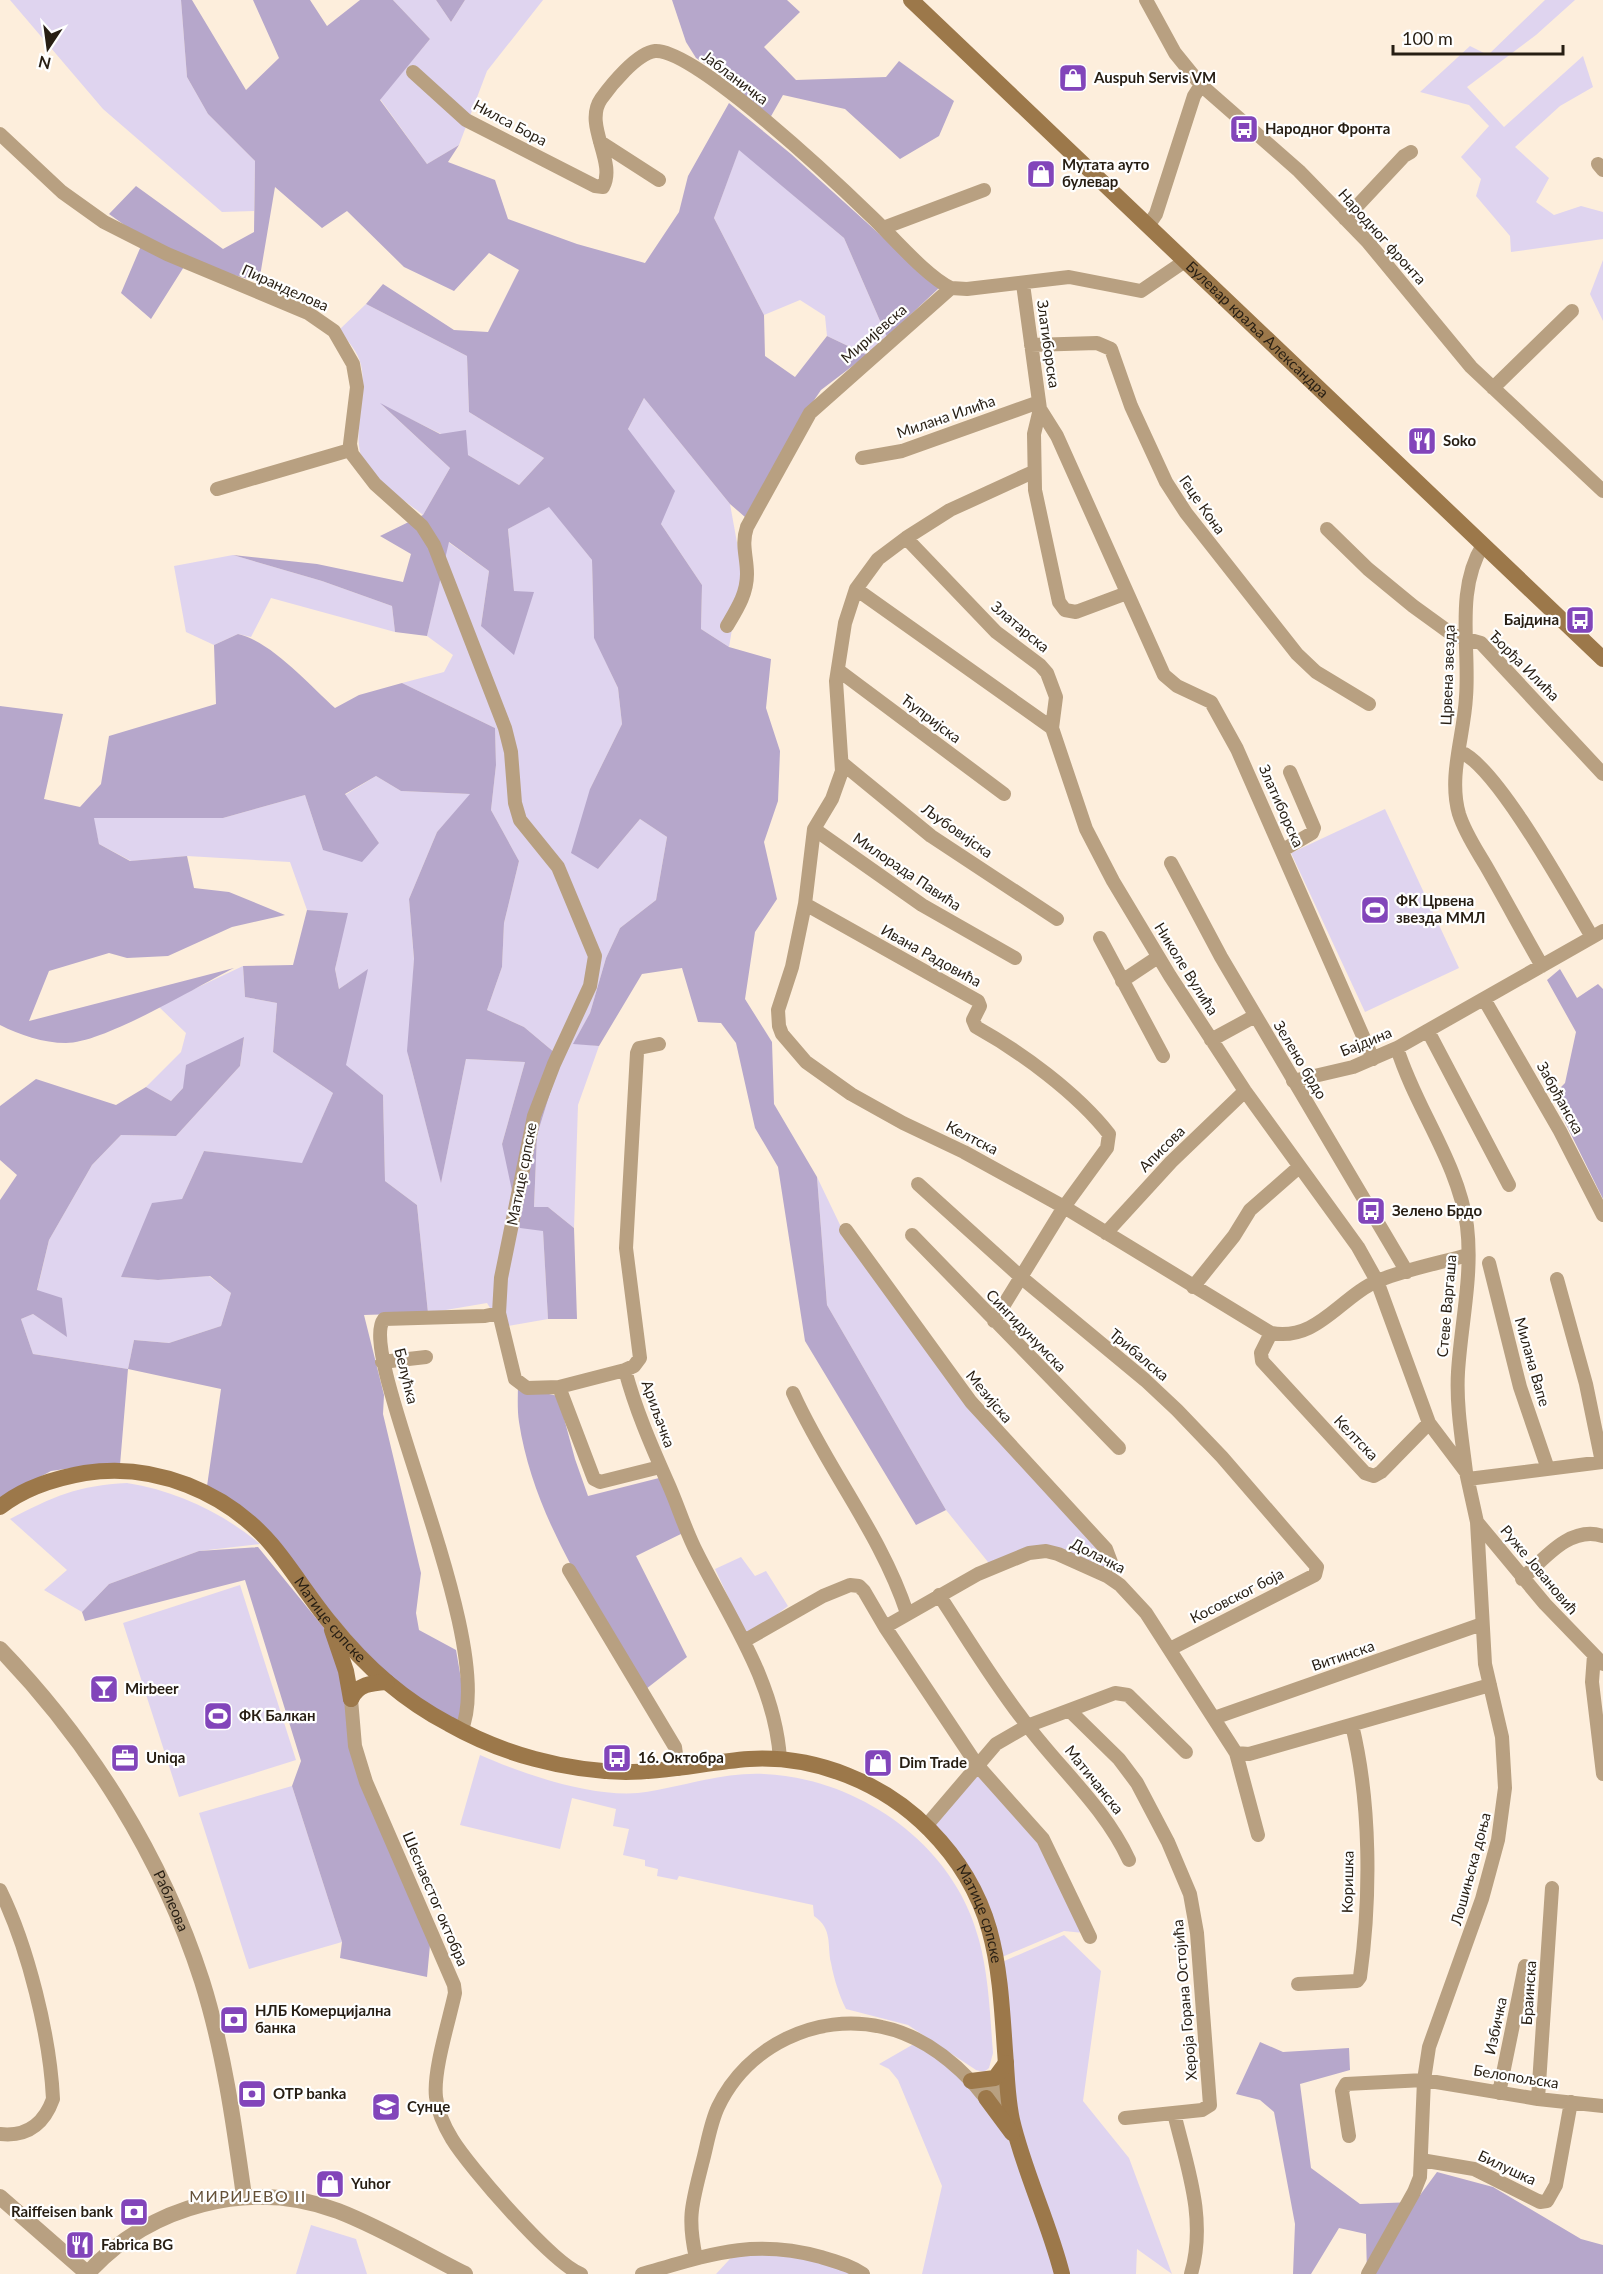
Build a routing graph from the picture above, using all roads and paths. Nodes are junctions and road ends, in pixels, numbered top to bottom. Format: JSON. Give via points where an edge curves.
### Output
{"nodes":[{"id":1,"x":911,"y":0,"type":"edge"},
{"id":2,"x":1146,"y":0,"type":"edge"},
{"id":3,"x":413,"y":72,"type":"dead end"},
{"id":4,"x":1201,"y":85,"type":"junction"},
{"id":5,"x":0,"y":134,"type":"edge"},
{"id":6,"x":600,"y":142,"type":"junction"},
{"id":7,"x":1411,"y":152,"type":"dead end"},
{"id":8,"x":659,"y":180,"type":"dead end"},
{"id":9,"x":603,"y":187,"type":"joint"},
{"id":10,"x":984,"y":190,"type":"dead end"},
{"id":11,"x":1345,"y":219,"type":"junction"},
{"id":12,"x":1148,"y":226,"type":"junction"},
{"id":13,"x":883,"y":228,"type":"junction"},
{"id":14,"x":1185,"y":261,"type":"junction"},
{"id":15,"x":1023,"y":284,"type":"junction"},
{"id":16,"x":951,"y":288,"type":"junction"},
{"id":17,"x":1572,"y":311,"type":"dead end"},
{"id":18,"x":1031,"y":345,"type":"junction"},
{"id":19,"x":1493,"y":388,"type":"junction"},
{"id":20,"x":1039,"y":406,"type":"junction"},
{"id":21,"x":350,"y":450,"type":"junction"},
{"id":22,"x":862,"y":458,"type":"dead end"},
{"id":23,"x":1034,"y":472,"type":"junction"},
{"id":24,"x":217,"y":489,"type":"dead end"},
{"id":25,"x":1603,"y":491,"type":"edge"},
{"id":26,"x":1328,"y":529,"type":"dead end"},
{"id":27,"x":906,"y":538,"type":"junction"},
{"id":28,"x":1483,"y":545,"type":"junction"},
{"id":29,"x":856,"y":589,"type":"junction"},
{"id":30,"x":1127,"y":593,"type":"junction"},
{"id":31,"x":727,"y":626,"type":"dead end"},
{"id":32,"x":1464,"y":638,"type":"junction"},
{"id":33,"x":1603,"y":659,"type":"edge"},
{"id":34,"x":838,"y":670,"type":"junction"},
{"id":35,"x":1369,"y":704,"type":"dead end"},
{"id":36,"x":1052,"y":728,"type":"junction"},
{"id":37,"x":1460,"y":752,"type":"junction"},
{"id":38,"x":842,"y":763,"type":"junction"},
{"id":39,"x":1290,"y":772,"type":"dead end"},
{"id":40,"x":1603,"y":774,"type":"edge"},
{"id":41,"x":1004,"y":794,"type":"dead end"},
{"id":42,"x":814,"y":829,"type":"junction"},
{"id":43,"x":1283,"y":850,"type":"junction"},
{"id":44,"x":1171,"y":863,"type":"dead end"},
{"id":45,"x":805,"y":904,"type":"junction"},
{"id":46,"x":1057,"y":919,"type":"dead end"},
{"id":47,"x":1597,"y":934,"type":"edge"},
{"id":48,"x":1100,"y":938,"type":"dead end"},
{"id":49,"x":1158,"y":957,"type":"junction"},
{"id":50,"x":1015,"y":958,"type":"dead end"},
{"id":51,"x":1542,"y":966,"type":"junction"},
{"id":52,"x":1122,"y":981,"type":"junction"},
{"id":53,"x":1484,"y":999,"type":"junction"},
{"id":54,"x":1255,"y":1016,"type":"junction"},
{"id":55,"x":1428,"y":1031,"type":"junction"},
{"id":56,"x":1211,"y":1040,"type":"junction"},
{"id":57,"x":659,"y":1044,"type":"dead end"},
{"id":58,"x":1397,"y":1048,"type":"junction"},
{"id":59,"x":1163,"y":1056,"type":"dead end"},
{"id":60,"x":1373,"y":1059,"type":"junction"},
{"id":61,"x":1293,"y":1081,"type":"junction"},
{"id":62,"x":1245,"y":1091,"type":"junction"},
{"id":63,"x":1299,"y":1167,"type":"junction"},
{"id":64,"x":918,"y":1185,"type":"dead end"},
{"id":65,"x":1509,"y":1185,"type":"dead end"},
{"id":66,"x":1064,"y":1207,"type":"junction"},
{"id":67,"x":1603,"y":1215,"type":"edge"},
{"id":68,"x":846,"y":1230,"type":"dead end"},
{"id":69,"x":1106,"y":1233,"type":"junction"},
{"id":70,"x":912,"y":1236,"type":"dead end"},
{"id":71,"x":1468,"y":1255,"type":"junction"},
{"id":72,"x":1489,"y":1263,"type":"dead end"},
{"id":73,"x":1407,"y":1272,"type":"junction"},
{"id":74,"x":1022,"y":1278,"type":"junction"},
{"id":75,"x":1557,"y":1279,"type":"dead end"},
{"id":76,"x":1377,"y":1281,"type":"junction"},
{"id":77,"x":1193,"y":1287,"type":"junction"},
{"id":78,"x":499,"y":1313,"type":"junction"},
{"id":79,"x":994,"y":1322,"type":"junction"},
{"id":80,"x":1271,"y":1333,"type":"junction"},
{"id":81,"x":426,"y":1357,"type":"dead end"},
{"id":82,"x":382,"y":1362,"type":"junction"},
{"id":83,"x":625,"y":1370,"type":"junction"},
{"id":84,"x":559,"y":1387,"type":"junction"},
{"id":85,"x":793,"y":1393,"type":"dead end"},
{"id":86,"x":1429,"y":1423,"type":"junction"},
{"id":87,"x":1119,"y":1448,"type":"dead end"},
{"id":88,"x":1602,"y":1462,"type":"edge"},
{"id":89,"x":660,"y":1467,"type":"junction"},
{"id":90,"x":1548,"y":1469,"type":"junction"},
{"id":91,"x":1467,"y":1475,"type":"junction"},
{"id":92,"x":0,"y":1507,"type":"edge"},
{"id":93,"x":1477,"y":1522,"type":"junction"},
{"id":94,"x":1603,"y":1536,"type":"edge"},
{"id":95,"x":569,"y":1570,"type":"dead end"},
{"id":96,"x":1317,"y":1570,"type":"joint"},
{"id":97,"x":1107,"y":1576,"type":"junction"},
{"id":98,"x":1522,"y":1579,"type":"junction"},
{"id":99,"x":939,"y":1595,"type":"junction"},
{"id":100,"x":907,"y":1613,"type":"junction"},
{"id":101,"x":330,"y":1624,"type":"junction"},
{"id":102,"x":1482,"y":1624,"type":"junction"},
{"id":103,"x":885,"y":1627,"type":"junction"},
{"id":104,"x":744,"y":1641,"type":"junction"},
{"id":105,"x":0,"y":1648,"type":"edge"},
{"id":106,"x":1170,"y":1649,"type":"junction"},
{"id":107,"x":1599,"y":1660,"type":"edge"},
{"id":108,"x":365,"y":1663,"type":"junction"},
{"id":109,"x":387,"y":1682,"type":"junction"},
{"id":110,"x":1490,"y":1685,"type":"junction"},
{"id":111,"x":351,"y":1691,"type":"junction"},
{"id":112,"x":1071,"y":1712,"type":"junction"},
{"id":113,"x":1214,"y":1718,"type":"junction"},
{"id":114,"x":1352,"y":1725,"type":"junction"},
{"id":115,"x":1027,"y":1726,"type":"junction"},
{"id":116,"x":461,"y":1731,"type":"junction"},
{"id":117,"x":1186,"y":1752,"type":"dead end"},
{"id":118,"x":1236,"y":1753,"type":"junction"},
{"id":119,"x":780,"y":1759,"type":"junction"},
{"id":120,"x":977,"y":1765,"type":"junction"},
{"id":121,"x":678,"y":1769,"type":"junction"},
{"id":122,"x":1603,"y":1774,"type":"edge"},
{"id":123,"x":926,"y":1826,"type":"junction"},
{"id":124,"x":1257,"y":1835,"type":"dead end"},
{"id":125,"x":1129,"y":1860,"type":"dead end"},
{"id":126,"x":1552,"y":1888,"type":"dead end"},
{"id":127,"x":0,"y":1890,"type":"edge"},
{"id":128,"x":1090,"y":1937,"type":"dead end"},
{"id":129,"x":1526,"y":1966,"type":"dead end"},
{"id":130,"x":1298,"y":1984,"type":"dead end"},
{"id":131,"x":1006,"y":2063,"type":"junction"},
{"id":132,"x":1424,"y":2080,"type":"junction"},
{"id":133,"x":971,"y":2081,"type":"junction"},
{"id":134,"x":1499,"y":2093,"type":"junction"},
{"id":135,"x":1008,"y":2095,"type":"junction"},
{"id":136,"x":986,"y":2098,"type":"junction"},
{"id":137,"x":1538,"y":2099,"type":"junction"},
{"id":138,"x":1571,"y":2102,"type":"junction"},
{"id":139,"x":1603,"y":2106,"type":"edge"},
{"id":140,"x":1174,"y":2113,"type":"junction"},
{"id":141,"x":1125,"y":2118,"type":"dead end"},
{"id":142,"x":0,"y":2134,"type":"edge"},
{"id":143,"x":1349,"y":2136,"type":"dead end"},
{"id":144,"x":1019,"y":2142,"type":"junction"},
{"id":145,"x":1421,"y":2160,"type":"junction"},
{"id":146,"x":244,"y":2196,"type":"junction"},
{"id":147,"x":0,"y":2197,"type":"edge"},
{"id":148,"x":696,"y":2258,"type":"junction"},
{"id":149,"x":87,"y":2274,"type":"edge"},
{"id":150,"x":465,"y":2274,"type":"edge"},
{"id":151,"x":581,"y":2274,"type":"edge"},
{"id":152,"x":642,"y":2274,"type":"edge"},
{"id":153,"x":864,"y":2274,"type":"edge"},
{"id":154,"x":1062,"y":2274,"type":"edge"},
{"id":155,"x":1191,"y":2274,"type":"edge"},
{"id":156,"x":1368,"y":2274,"type":"edge"}],
"edges":[{"from":1,"to":12,"type":"main road","name":"Булевар краља Александра"},
{"from":2,"to":4,"type":"street","name":"Народног фронта","via":[[1175,53]]},
{"from":3,"to":9,"type":"street","name":"Нилса Бора","via":[[466,120]]},
{"from":4,"to":11,"type":"street","name":"Народног фронта","via":[[1284,157]]},
{"from":4,"to":12,"type":"street","via":[[1156,214]]},
{"from":5,"to":21,"type":"street","name":"Пиранделова","via":[[62,192],[104,222],[167,254],[308,313],[334,331],[354,364],[357,387]]},
{"from":6,"to":8,"type":"street"},
{"from":6,"to":9,"type":"street","name":"Јабланичка","via":[[606,182]]},
{"from":6,"to":13,"type":"street","name":"Јабланичка","via":[[595,123],[600,100],[627,69],[652,51],[675,56],[717,82]]},
{"from":7,"to":11,"type":"street"},
{"from":10,"to":13,"type":"street"},
{"from":11,"to":19,"type":"street","name":"Народног фронта"},
{"from":12,"to":14,"type":"main road","name":"Булевар краља Александра"},
{"from":13,"to":16,"type":"street","name":"Јабланичка"},
{"from":14,"to":15,"type":"street","via":[[1141,291],[1069,277]]},
{"from":14,"to":28,"type":"main road","name":"Булевар краља Александра"},
{"from":15,"to":16,"type":"street"},
{"from":15,"to":18,"type":"street","name":"Златиборска"},
{"from":16,"to":31,"type":"street","name":"Миријевска","via":[[810,413],[747,527],[743,548],[746,585]]},
{"from":17,"to":19,"type":"street"},
{"from":18,"to":20,"type":"street","name":"Златиборска"},
{"from":18,"to":35,"type":"street","name":"Геце Кона","via":[[1097,343],[1111,349],[1152,457],[1186,513],[1297,654],[1316,672]]},
{"from":19,"to":25,"type":"street","name":"Народног фронта"},
{"from":20,"to":22,"type":"street","name":"Милана Илића","via":[[902,451]]},
{"from":20,"to":23,"type":"street","name":"Златиборска"},
{"from":20,"to":30,"type":"street","name":"Златиборска","via":[[1057,436]]},
{"from":21,"to":24,"type":"street"},
{"from":21,"to":78,"type":"street","name":"Матице српске","via":[[375,484],[422,526],[441,558],[506,728],[520,820],[558,867],[594,948],[590,986],[534,1116],[501,1278]]},
{"from":23,"to":27,"type":"street","via":[[950,510]]},
{"from":23,"to":30,"type":"street","name":"Златиборска","via":[[1062,606],[1076,612]]},
{"from":26,"to":32,"type":"street","name":"Ђорђа Илића","via":[[1413,606],[1448,633]]},
{"from":27,"to":29,"type":"street","via":[[878,559]]},
{"from":27,"to":36,"type":"street","name":"Златарска","via":[[996,632],[1047,673],[1056,697]]},
{"from":28,"to":32,"type":"street","name":"Црвена звезда","via":[[1473,569]]},
{"from":28,"to":33,"type":"main road","name":"Булевар краља Александра"},
{"from":29,"to":34,"type":"street","via":[[845,623]]},
{"from":29,"to":36,"type":"street"},
{"from":30,"to":43,"type":"street","name":"Златиборска","via":[[1164,675],[1215,706]]},
{"from":32,"to":37,"type":"street","name":"Црвена звезда","via":[[1467,694]]},
{"from":32,"to":40,"type":"street","name":"Ђорђа Илића","via":[[1485,646]]},
{"from":34,"to":38,"type":"street","via":[[836,695]]},
{"from":34,"to":41,"type":"street","name":"Ћупријска"},
{"from":36,"to":49,"type":"street","name":"Николе Вулића","via":[[1086,829]]},
{"from":37,"to":47,"type":"street","via":[[1473,759],[1519,817]]},
{"from":37,"to":51,"type":"street","name":"Црвена звезда","via":[[1454,788],[1464,828]]},
{"from":38,"to":42,"type":"street","via":[[837,788]]},
{"from":38,"to":46,"type":"street","name":"Љубовијска","via":[[931,836]]},
{"from":39,"to":43,"type":"street","via":[[1314,828]]},
{"from":42,"to":45,"type":"street","name":"Келтска"},
{"from":42,"to":50,"type":"street","name":"Милорада Павића","via":[[922,905]]},
{"from":43,"to":60,"type":"street","name":"Златиборска"},
{"from":44,"to":54,"type":"street","name":"Зелено брдо"},
{"from":45,"to":66,"type":"street","name":"Келтска","via":[[777,1017],[782,1034],[796,1053],[871,1106]]},
{"from":45,"to":66,"type":"street","name":"Ивана Радовића","via":[[978,1001],[975,1027],[1047,1074],[1107,1131],[1111,1138],[1107,1148]]},
{"from":47,"to":51,"type":"street","name":"Бајдина"},
{"from":48,"to":52,"type":"street"},
{"from":49,"to":52,"type":"street"},
{"from":49,"to":56,"type":"street","name":"Николе Вулића"},
{"from":51,"to":53,"type":"street","name":"Бајдина"},
{"from":52,"to":59,"type":"street"},
{"from":53,"to":55,"type":"street","name":"Бајдина"},
{"from":53,"to":67,"type":"street","name":"Забрђанска"},
{"from":54,"to":56,"type":"street"},
{"from":54,"to":61,"type":"street","name":"Зелено брдо"},
{"from":55,"to":58,"type":"street","name":"Бајдина"},
{"from":55,"to":65,"type":"street"},
{"from":56,"to":62,"type":"street","name":"Николе Вулића"},
{"from":57,"to":83,"type":"street","name":"Ариљачка","via":[[639,1048],[637,1053],[626,1248],[640,1358]]},
{"from":58,"to":60,"type":"street","name":"Бајдина"},
{"from":58,"to":71,"type":"street","name":"Стеве Варгаша","via":[[1454,1178],[1467,1226]]},
{"from":60,"to":61,"type":"street","name":"Бајдина"},
{"from":61,"to":73,"type":"street","name":"Зелено брдо"},
{"from":62,"to":63,"type":"street","name":"Николе Вулића"},
{"from":62,"to":69,"type":"street","name":"Аписова","via":[[1171,1162]]},
{"from":63,"to":76,"type":"street","name":"Николе Вулића","via":[[1353,1239]]},
{"from":63,"to":77,"type":"street","via":[[1250,1210]]},
{"from":64,"to":74,"type":"street","name":"Трибалска"},
{"from":66,"to":69,"type":"street","name":"Келтска"},
{"from":66,"to":74,"type":"street"},
{"from":68,"to":97,"type":"street","name":"Мезијска","via":[[971,1402],[1106,1550],[1112,1565]]},
{"from":69,"to":77,"type":"street","name":"Келтска"},
{"from":70,"to":79,"type":"street","name":"Сингидунумска"},
{"from":71,"to":73,"type":"street"},
{"from":71,"to":91,"type":"street","name":"Стеве Варгаша","via":[[1458,1393]]},
{"from":72,"to":90,"type":"street","name":"Милана Вапе","via":[[1520,1387]]},
{"from":73,"to":76,"type":"street"},
{"from":74,"to":79,"type":"street"},
{"from":74,"to":96,"type":"street","name":"Трибалска","via":[[1177,1410],[1315,1563]]},
{"from":75,"to":88,"type":"street","via":[[1586,1384]]},
{"from":76,"to":80,"type":"street","via":[[1315,1326],[1288,1334]]},
{"from":76,"to":86,"type":"street","name":"Николе Вулића"},
{"from":77,"to":80,"type":"street","name":"Келтска"},
{"from":78,"to":82,"type":"street","name":"Белућка","via":[[384,1319]]},
{"from":78,"to":84,"type":"street","via":[[515,1379],[527,1388]]},
{"from":79,"to":87,"type":"street","name":"Сингидунумска"},
{"from":80,"to":86,"type":"street","name":"Келтска","via":[[1260,1353],[1262,1361],[1365,1473],[1380,1473]]},
{"from":81,"to":82,"type":"street"},
{"from":82,"to":116,"type":"street","name":"Белућка","via":[[430,1514],[462,1639],[467,1693]]},
{"from":83,"to":84,"type":"street"},
{"from":83,"to":89,"type":"street","name":"Ариљачка"},
{"from":84,"to":89,"type":"street","via":[[594,1479],[600,1482]]},
{"from":85,"to":100,"type":"street","via":[[889,1563]]},
{"from":86,"to":91,"type":"street"},
{"from":88,"to":90,"type":"street"},
{"from":89,"to":104,"type":"street","name":"Ариљачка","via":[[696,1551]]},
{"from":90,"to":91,"type":"street"},
{"from":91,"to":93,"type":"street"},
{"from":92,"to":101,"type":"main road","name":"Матице српске","via":[[46,1483],[103,1470],[135,1471],[182,1483],[206,1493],[255,1527]]},
{"from":93,"to":98,"type":"street","name":"Руже Јовановић"},
{"from":93,"to":102,"type":"street"},
{"from":94,"to":98,"type":"street","via":[[1590,1533],[1570,1538]]},
{"from":95,"to":121,"type":"street","via":[[675,1747]]},
{"from":96,"to":106,"type":"street","name":"Косовског боја","via":[[1315,1575]]},
{"from":97,"to":99,"type":"street","name":"Долачка","via":[[1068,1557],[1037,1552],[1001,1563]]},
{"from":97,"to":106,"type":"street","name":"Долачка","via":[[1136,1601]]},
{"from":98,"to":107,"type":"street","name":"Руже Јовановић"},
{"from":99,"to":100,"type":"street","name":"Долачка"},
{"from":99,"to":115,"type":"street","name":"Матичанска"},
{"from":100,"to":103,"type":"street","name":"Долачка"},
{"from":101,"to":108,"type":"main road","name":"Матице српске"},
{"from":101,"to":111,"type":"main road"},
{"from":102,"to":110,"type":"street","name":"Лошињска доња"},
{"from":102,"to":113,"type":"street","name":"Витинска"},
{"from":103,"to":104,"type":"street","via":[[864,1591],[850,1585]]},
{"from":103,"to":120,"type":"street"},
{"from":104,"to":119,"type":"street","name":"Ариљачка","via":[[770,1704]]},
{"from":105,"to":146,"type":"street","name":"Раблеова","via":[[81,1746],[132,1824],[164,1888],[209,2005],[233,2118]]},
{"from":106,"to":113,"type":"street","name":"Долачка"},
{"from":107,"to":122,"type":"street","via":[[1592,1682]]},
{"from":108,"to":109,"type":"main road","name":"Матице српске"},
{"from":108,"to":111,"type":"main road","via":[[352,1671]]},
{"from":109,"to":111,"type":"main road"},
{"from":109,"to":116,"type":"main road","name":"Матице српске"},
{"from":110,"to":114,"type":"street"},
{"from":110,"to":132,"type":"street","name":"Лошињска доња","via":[[1504,1750],[1502,1819],[1474,1926],[1429,2047]]},
{"from":111,"to":151,"type":"street","name":"Шеснаестог октобра","via":[[356,1746],[366,1782],[454,1985],[436,2089],[443,2123],[489,2186],[554,2257]]},
{"from":112,"to":115,"type":"street"},
{"from":112,"to":117,"type":"street","via":[[1115,1693],[1128,1695]]},
{"from":112,"to":140,"type":"street","name":"Хероја Горана Остојића","via":[[1119,1759],[1137,1784],[1190,1894],[1197,1934],[1210,2102],[1203,2110]]},
{"from":113,"to":118,"type":"street","name":"Долачка"},
{"from":114,"to":118,"type":"street","via":[[1249,1754]]},
{"from":114,"to":130,"type":"street","name":"Коришка","via":[[1366,1825],[1360,1977],[1357,1981]]},
{"from":115,"to":120,"type":"street","via":[[996,1744]]},
{"from":115,"to":125,"type":"street","name":"Матичанска","via":[[1083,1789]]},
{"from":116,"to":121,"type":"main road","name":"Матице српске","via":[[512,1752],[567,1766],[626,1772]]},
{"from":118,"to":124,"type":"street","name":"Долачка"},
{"from":119,"to":121,"type":"main road","name":"Матице српске"},
{"from":119,"to":123,"type":"main road","name":"Матице српске","via":[[831,1770],[870,1785]]},
{"from":120,"to":123,"type":"street"},
{"from":120,"to":128,"type":"street","via":[[1043,1839]]},
{"from":123,"to":131,"type":"main road","name":"Матице српске","via":[[961,1868],[989,1925],[998,1961]]},
{"from":126,"to":137,"type":"street","name":"Браинска"},
{"from":127,"to":142,"type":"street","via":[[31,1974],[53,2099],[48,2114],[35,2126],[23,2133]]},
{"from":129,"to":134,"type":"street","name":"Избичка"},
{"from":131,"to":133,"type":"main road","via":[[995,2078]]},
{"from":131,"to":135,"type":"main road","name":"Матице српске"},
{"from":132,"to":134,"type":"street","name":"Белопољска"},
{"from":132,"to":143,"type":"street","via":[[1342,2086]]},
{"from":132,"to":145,"type":"street","name":"Лошињска доња"},
{"from":133,"to":135,"type":"street"},
{"from":133,"to":136,"type":"street"},
{"from":133,"to":148,"type":"street","via":[[923,2042],[882,2026],[815,2027],[769,2048],[746,2067],[718,2107],[690,2214]]},
{"from":134,"to":137,"type":"street","name":"Белопољска"},
{"from":135,"to":136,"type":"street","via":[[1001,2100]]},
{"from":135,"to":144,"type":"main road","name":"Матице српске"},
{"from":136,"to":144,"type":"main road"},
{"from":137,"to":138,"type":"street","name":"Белопољска"},
{"from":138,"to":139,"type":"street","name":"Белопољска"},
{"from":138,"to":145,"type":"street","name":"Билушка","via":[[1556,2185],[1547,2201],[1540,2202],[1474,2169]]},
{"from":140,"to":141,"type":"street","name":"Хероја Горана Остојића"},
{"from":140,"to":155,"type":"street","via":[[1197,2210]]},
{"from":144,"to":154,"type":"main road","name":"Матице српске"},
{"from":145,"to":156,"type":"street","name":"Лошињска доња","via":[[1414,2192]]},
{"from":146,"to":149,"type":"street","via":[[198,2205],[155,2223],[121,2244]]},
{"from":146,"to":150,"type":"street","via":[[294,2199],[336,2210]]},
{"from":147,"to":149,"type":"street"},
{"from":148,"to":152,"type":"street"},
{"from":148,"to":153,"type":"street","via":[[745,2248],[777,2248],[852,2266]]}]}
